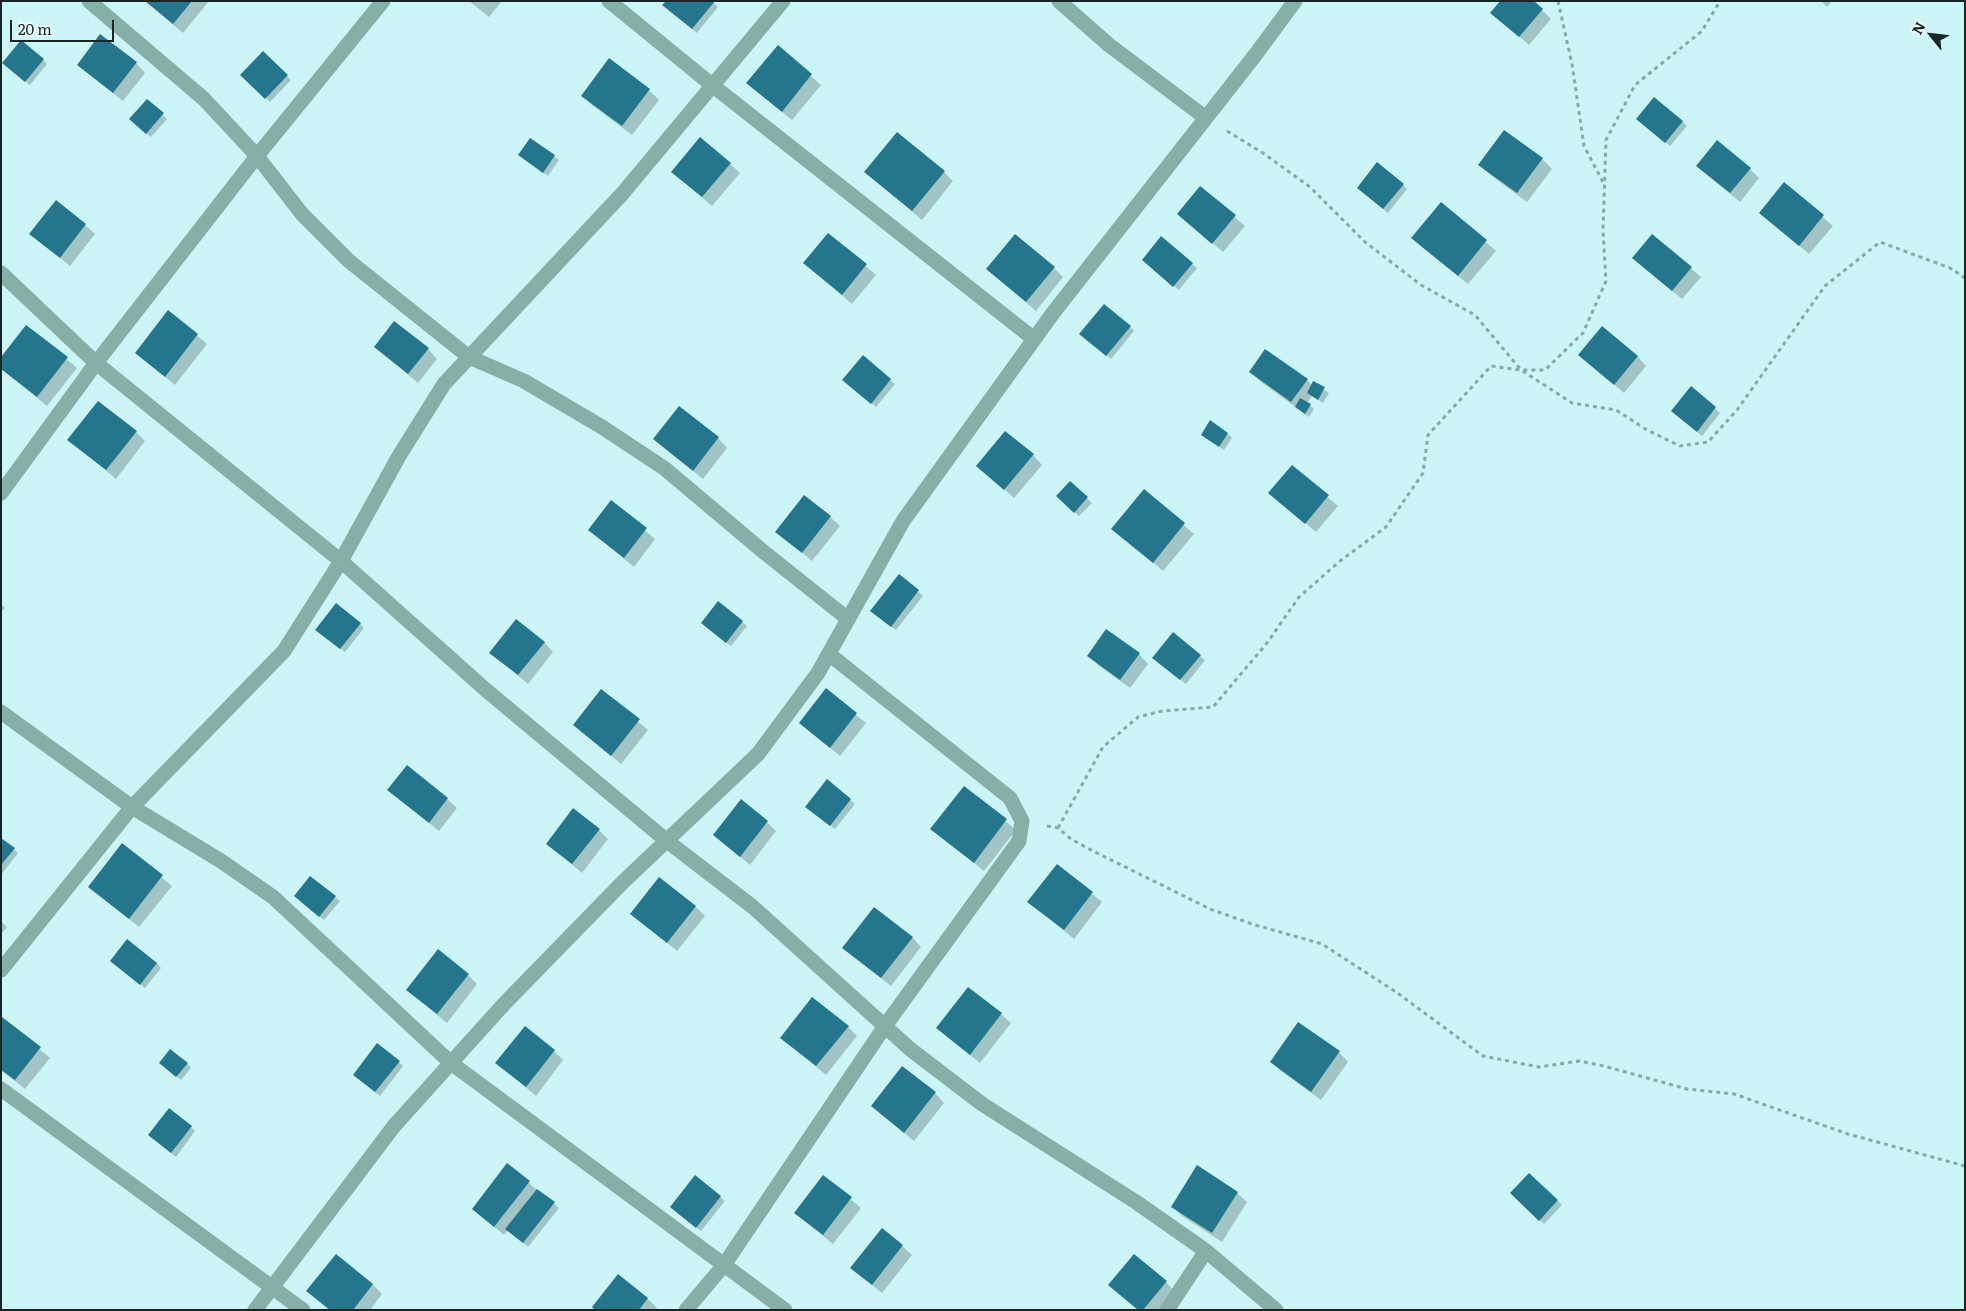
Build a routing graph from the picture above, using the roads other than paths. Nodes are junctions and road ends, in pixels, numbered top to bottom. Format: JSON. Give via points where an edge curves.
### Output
{"nodes":[{"id":1,"x":88,"y":1,"type":"edge"},
{"id":2,"x":384,"y":1,"type":"edge"},
{"id":3,"x":609,"y":1,"type":"edge"},
{"id":4,"x":783,"y":1,"type":"edge"},
{"id":5,"x":1059,"y":1,"type":"edge"},
{"id":6,"x":1295,"y":1,"type":"edge"},
{"id":7,"x":712,"y":85,"type":"junction"},
{"id":8,"x":1206,"y":118,"type":"junction"},
{"id":9,"x":257,"y":156,"type":"junction"},
{"id":10,"x":1,"y":274,"type":"edge"},
{"id":11,"x":1034,"y":339,"type":"junction"},
{"id":12,"x":469,"y":357,"type":"junction"},
{"id":13,"x":96,"y":362,"type":"junction"},
{"id":14,"x":1,"y":493,"type":"edge"},
{"id":15,"x":341,"y":561,"type":"junction"},
{"id":16,"x":848,"y":619,"type":"junction"},
{"id":17,"x":829,"y":654,"type":"junction"},
{"id":18,"x":1,"y":712,"type":"edge"},
{"id":19,"x":132,"y":807,"type":"junction"},
{"id":20,"x":667,"y":841,"type":"junction"},
{"id":21,"x":1,"y":970,"type":"edge"},
{"id":22,"x":885,"y":1026,"type":"junction"},
{"id":23,"x":451,"y":1063,"type":"junction"},
{"id":24,"x":1,"y":1089,"type":"edge"},
{"id":25,"x":1206,"y":1251,"type":"junction"},
{"id":26,"x":724,"y":1264,"type":"junction"},
{"id":27,"x":272,"y":1287,"type":"junction"},
{"id":28,"x":256,"y":1310,"type":"edge"},
{"id":29,"x":303,"y":1310,"type":"edge"},
{"id":30,"x":686,"y":1310,"type":"edge"},
{"id":31,"x":786,"y":1310,"type":"edge"},
{"id":32,"x":1167,"y":1310,"type":"edge"},
{"id":33,"x":1276,"y":1310,"type":"edge"}],
"edges":[{"from":1,"to":9,"type":"street","via":[[204,100]]},
{"from":2,"to":9,"type":"street"},
{"from":3,"to":7,"type":"street"},
{"from":4,"to":7,"type":"street"},
{"from":5,"to":8,"type":"street","via":[[1109,45]]},
{"from":6,"to":8,"type":"street"},
{"from":7,"to":11,"type":"street"},
{"from":7,"to":12,"type":"street","via":[[622,194]]},
{"from":8,"to":11,"type":"street"},
{"from":9,"to":12,"type":"street","via":[[302,214],[348,261]]},
{"from":9,"to":13,"type":"street"},
{"from":10,"to":13,"type":"street"},
{"from":11,"to":16,"type":"street","via":[[903,521]]},
{"from":12,"to":15,"type":"street","via":[[444,384],[399,456]]},
{"from":12,"to":16,"type":"street","via":[[524,381],[664,468]]},
{"from":13,"to":14,"type":"street"},
{"from":13,"to":15,"type":"street"},
{"from":15,"to":19,"type":"street","via":[[284,651]]},
{"from":15,"to":20,"type":"street","via":[[486,690]]},
{"from":16,"to":17,"type":"street"},
{"from":17,"to":20,"type":"street","via":[[758,754]]},
{"from":17,"to":22,"type":"street","via":[[1010,798],[1022,821],[1019,841]]},
{"from":18,"to":19,"type":"street"},
{"from":19,"to":21,"type":"street"},
{"from":19,"to":23,"type":"street","via":[[273,897]]},
{"from":20,"to":22,"type":"street","via":[[753,907]]},
{"from":20,"to":23,"type":"street","via":[[504,1004]]},
{"from":22,"to":25,"type":"street","via":[[982,1104],[1136,1202]]},
{"from":22,"to":26,"type":"street"},
{"from":23,"to":26,"type":"street"},
{"from":23,"to":27,"type":"street","via":[[394,1126]]},
{"from":24,"to":27,"type":"street"},
{"from":25,"to":32,"type":"street"},
{"from":25,"to":33,"type":"street"},
{"from":26,"to":30,"type":"street"},
{"from":26,"to":31,"type":"street"},
{"from":27,"to":28,"type":"street"},
{"from":27,"to":29,"type":"street"}]}
